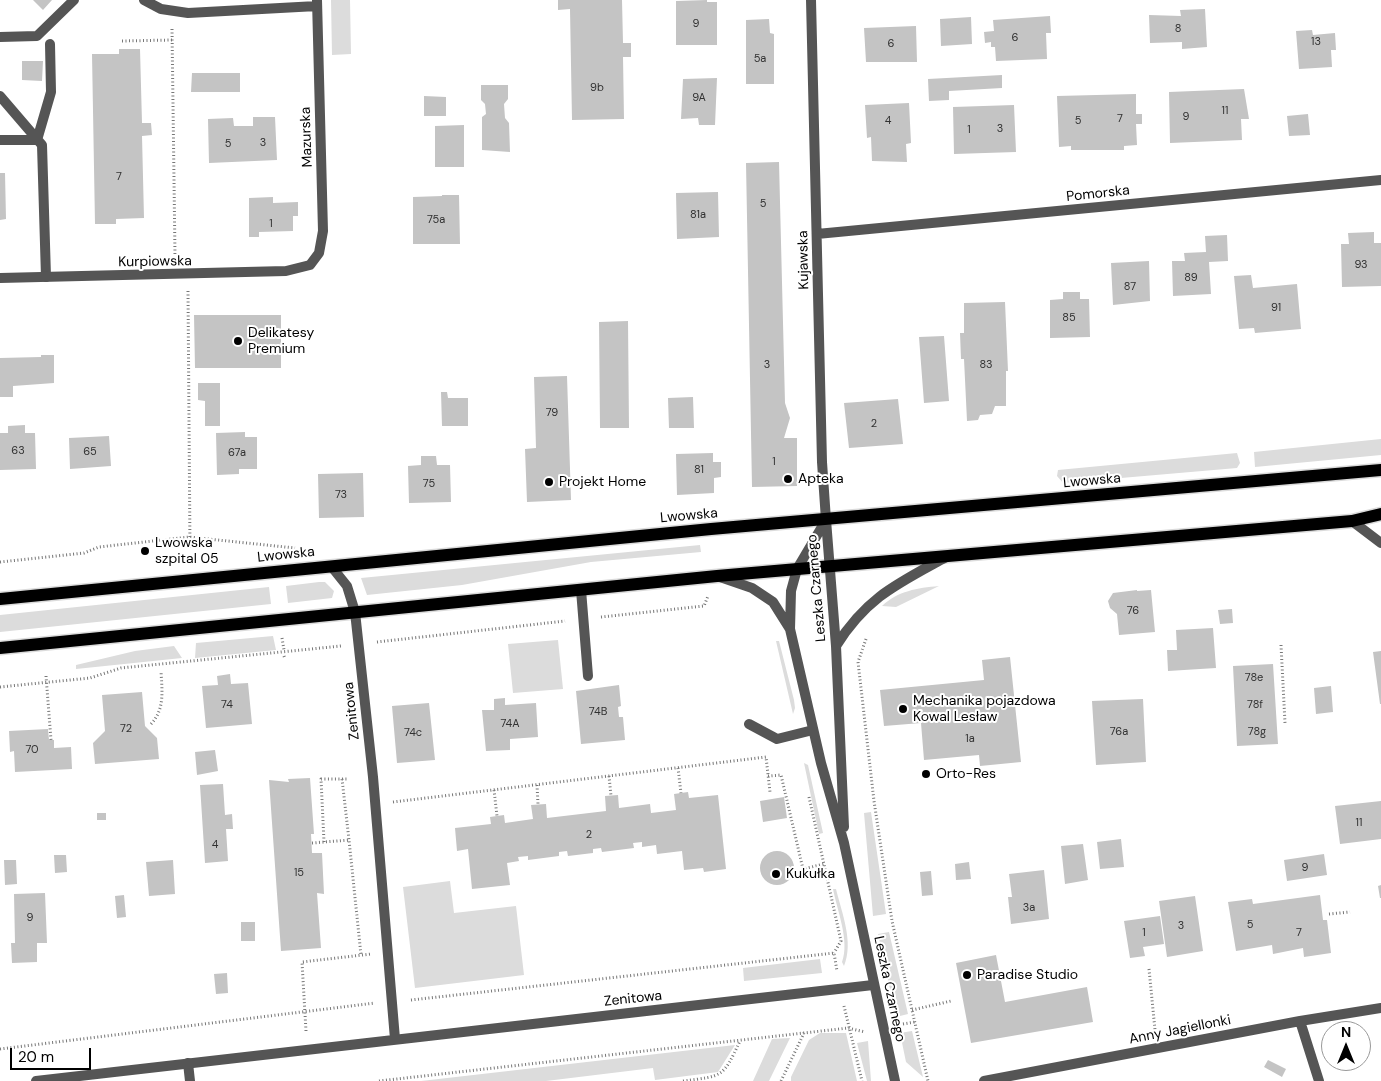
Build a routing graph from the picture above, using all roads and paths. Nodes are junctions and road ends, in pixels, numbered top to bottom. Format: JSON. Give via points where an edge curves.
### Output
{"nodes":[{"id":1,"x":74,"y":0,"type":"edge"},
{"id":2,"x":144,"y":0,"type":"edge"},
{"id":3,"x":811,"y":0,"type":"edge"},
{"id":4,"x":317,"y":3,"type":"edge"},
{"id":5,"x":172,"y":11,"type":"junction"},
{"id":6,"x":0,"y":37,"type":"edge"},
{"id":7,"x":172,"y":40,"type":"junction"},
{"id":8,"x":122,"y":41,"type":"dead end"},
{"id":9,"x":50,"y":44,"type":"dead end"},
{"id":10,"x":0,"y":96,"type":"edge"},
{"id":11,"x":0,"y":140,"type":"edge"},
{"id":12,"x":37,"y":140,"type":"junction"},
{"id":13,"x":1381,"y":180,"type":"edge"},
{"id":14,"x":817,"y":234,"type":"junction"},
{"id":15,"x":310,"y":265,"type":"joint"},
{"id":16,"x":176,"y":275,"type":"junction"},
{"id":17,"x":188,"y":275,"type":"junction"},
{"id":18,"x":46,"y":277,"type":"junction"},
{"id":19,"x":0,"y":278,"type":"edge"},
{"id":20,"x":1381,"y":470,"type":"edge"},
{"id":21,"x":1381,"y":514,"type":"edge"},
{"id":22,"x":826,"y":520,"type":"junction"},
{"id":23,"x":1352,"y":521,"type":"junction"},
{"id":24,"x":189,"y":537,"type":"junction"},
{"id":25,"x":1381,"y":543,"type":"edge"},
{"id":26,"x":190,"y":549,"type":"dead end"},
{"id":27,"x":304,"y":549,"type":"dead end"},
{"id":28,"x":949,"y":556,"type":"junction"},
{"id":29,"x":0,"y":562,"type":"edge"},
{"id":30,"x":330,"y":566,"type":"junction"},
{"id":31,"x":829,"y":566,"type":"junction"},
{"id":32,"x":796,"y":569,"type":"junction"},
{"id":33,"x":717,"y":576,"type":"junction"},
{"id":34,"x":581,"y":590,"type":"junction"},
{"id":35,"x":0,"y":599,"type":"edge"},
{"id":36,"x":355,"y":612,"type":"junction"},
{"id":37,"x":790,"y":629,"type":"junction"},
{"id":38,"x":282,"y":635,"type":"dead end"},
{"id":39,"x":866,"y":636,"type":"dead end"},
{"id":40,"x":1281,"y":645,"type":"dead end"},
{"id":41,"x":836,"y":646,"type":"junction"},
{"id":42,"x":0,"y":648,"type":"edge"},
{"id":43,"x":284,"y":650,"type":"dead end"},
{"id":44,"x":162,"y":670,"type":"dead end"},
{"id":45,"x":46,"y":676,"type":"dead end"},
{"id":46,"x":588,"y":676,"type":"dead end"},
{"id":47,"x":1285,"y":723,"type":"dead end"},
{"id":48,"x":151,"y":724,"type":"dead end"},
{"id":49,"x":749,"y":724,"type":"dead end"},
{"id":50,"x":813,"y":730,"type":"junction"},
{"id":51,"x":52,"y":740,"type":"dead end"},
{"id":52,"x":678,"y":768,"type":"junction"},
{"id":53,"x":609,"y":776,"type":"junction"},
{"id":54,"x":768,"y":776,"type":"junction"},
{"id":55,"x":342,"y":779,"type":"junction"},
{"id":56,"x":347,"y":779,"type":"dead end"},
{"id":57,"x":537,"y":785,"type":"junction"},
{"id":58,"x":494,"y":790,"type":"junction"},
{"id":59,"x":807,"y":790,"type":"dead end"},
{"id":60,"x":770,"y":792,"type":"dead end"},
{"id":61,"x":681,"y":793,"type":"dead end"},
{"id":62,"x":611,"y":796,"type":"dead end"},
{"id":63,"x":375,"y":804,"type":"junction"},
{"id":64,"x":538,"y":804,"type":"dead end"},
{"id":65,"x":497,"y":816,"type":"dead end"},
{"id":66,"x":349,"y":840,"type":"junction"},
{"id":67,"x":324,"y":842,"type":"junction"},
{"id":68,"x":312,"y":843,"type":"dead end"},
{"id":69,"x":844,"y":843,"type":"junction"},
{"id":70,"x":824,"y":864,"type":"junction"},
{"id":71,"x":1350,"y":912,"type":"dead end"},
{"id":72,"x":1329,"y":914,"type":"dead end"},
{"id":73,"x":387,"y":952,"type":"junction"},
{"id":74,"x":834,"y":953,"type":"junction"},
{"id":75,"x":361,"y":955,"type":"junction"},
{"id":76,"x":1149,"y":969,"type":"dead end"},
{"id":77,"x":874,"y":985,"type":"junction"},
{"id":78,"x":841,"y":990,"type":"junction"},
{"id":79,"x":391,"y":1001,"type":"junction"},
{"id":80,"x":951,"y":1001,"type":"dead end"},
{"id":81,"x":1381,"y":1008,"type":"edge"},
{"id":82,"x":912,"y":1010,"type":"junction"},
{"id":83,"x":304,"y":1013,"type":"junction"},
{"id":84,"x":1300,"y":1021,"type":"junction"},
{"id":85,"x":915,"y":1022,"type":"junction"},
{"id":86,"x":848,"y":1028,"type":"junction"},
{"id":87,"x":883,"y":1029,"type":"junction"},
{"id":88,"x":804,"y":1032,"type":"junction"},
{"id":89,"x":395,"y":1039,"type":"junction"},
{"id":90,"x":740,"y":1040,"type":"junction"},
{"id":91,"x":1157,"y":1048,"type":"junction"},
{"id":92,"x":0,"y":1049,"type":"edge"},
{"id":93,"x":308,"y":1049,"type":"junction"},
{"id":94,"x":188,"y":1063,"type":"junction"},
{"id":95,"x":36,"y":1081,"type":"edge"},
{"id":96,"x":190,"y":1081,"type":"edge"},
{"id":97,"x":379,"y":1081,"type":"edge"},
{"id":98,"x":683,"y":1081,"type":"edge"},
{"id":99,"x":781,"y":1081,"type":"edge"},
{"id":100,"x":862,"y":1081,"type":"edge"},
{"id":101,"x":895,"y":1081,"type":"edge"},
{"id":102,"x":928,"y":1081,"type":"edge"},
{"id":103,"x":984,"y":1081,"type":"edge"},
{"id":104,"x":1319,"y":1081,"type":"edge"}],
"edges":[{"from":1,"to":6,"type":"street","via":[[37,36]]},
{"from":2,"to":5,"type":"street","name":"Mazurska"},
{"from":3,"to":14,"type":"street","name":"Kujawska"},
{"from":4,"to":5,"type":"street","name":"Mazurska","via":[[188,13]]},
{"from":4,"to":15,"type":"street","name":"Mazurska","via":[[323,231],[319,253]]},
{"from":5,"to":7,"type":"path"},
{"from":7,"to":8,"type":"path"},
{"from":7,"to":16,"type":"path"},
{"from":9,"to":12,"type":"street","via":[[51,92]]},
{"from":10,"to":12,"type":"street"},
{"from":11,"to":12,"type":"street"},
{"from":12,"to":18,"type":"street","via":[[42,146]]},
{"from":13,"to":14,"type":"street","name":"Pomorska"},
{"from":14,"to":22,"type":"street","name":"Kujawska"},
{"from":15,"to":17,"type":"street","name":"Kurpiowska","via":[[286,271]]},
{"from":16,"to":17,"type":"street","name":"Kurpiowska"},
{"from":16,"to":18,"type":"street","name":"Kurpiowska"},
{"from":17,"to":24,"type":"path"},
{"from":18,"to":19,"type":"street","name":"Kurpiowska"},
{"from":20,"to":22,"type":"main road","name":"Lwowska"},
{"from":21,"to":23,"type":"main road"},
{"from":22,"to":30,"type":"main road","name":"Lwowska"},
{"from":22,"to":31,"type":"street","name":"Leszka Czarnego"},
{"from":22,"to":32,"type":"street","name":"Leszka Czarnego"},
{"from":23,"to":25,"type":"street"},
{"from":23,"to":28,"type":"main road"},
{"from":24,"to":26,"type":"path"},
{"from":24,"to":27,"type":"path"},
{"from":24,"to":29,"type":"path"},
{"from":28,"to":31,"type":"main road"},
{"from":28,"to":41,"type":"street","via":[[887,589],[851,622]]},
{"from":30,"to":35,"type":"main road","name":"Lwowska"},
{"from":30,"to":36,"type":"street","name":"Zenitowa","via":[[347,586]]},
{"from":31,"to":32,"type":"main road"},
{"from":31,"to":41,"type":"street","name":"Leszka Czarnego"},
{"from":32,"to":33,"type":"main road"},
{"from":32,"to":37,"type":"street","name":"Leszka Czarnego","via":[[791,591]]},
{"from":33,"to":34,"type":"main road"},
{"from":33,"to":37,"type":"street","via":[[752,588],[773,602]]},
{"from":34,"to":36,"type":"main road"},
{"from":34,"to":46,"type":"street"},
{"from":36,"to":42,"type":"main road"},
{"from":36,"to":63,"type":"street","name":"Zenitowa"},
{"from":37,"to":50,"type":"street","name":"Leszka Czarnego"},
{"from":38,"to":43,"type":"path"},
{"from":39,"to":82,"type":"path","via":[[858,662],[874,801],[892,921]]},
{"from":40,"to":47,"type":"path"},
{"from":41,"to":69,"type":"street","name":"Leszka Czarnego"},
{"from":44,"to":48,"type":"path","via":[[160,714]]},
{"from":45,"to":51,"type":"path"},
{"from":49,"to":50,"type":"street","via":[[777,739]]},
{"from":50,"to":69,"type":"street","name":"Leszka Czarnego"},
{"from":52,"to":53,"type":"path"},
{"from":52,"to":54,"type":"path","via":[[766,757]]},
{"from":52,"to":61,"type":"path"},
{"from":53,"to":57,"type":"path"},
{"from":53,"to":62,"type":"path"},
{"from":54,"to":60,"type":"path"},
{"from":54,"to":70,"type":"path","via":[[781,775],[803,869]]},
{"from":55,"to":56,"type":"path"},
{"from":55,"to":66,"type":"path"},
{"from":55,"to":67,"type":"path","via":[[321,779]]},
{"from":57,"to":58,"type":"path"},
{"from":57,"to":64,"type":"path"},
{"from":58,"to":63,"type":"path"},
{"from":58,"to":65,"type":"path"},
{"from":59,"to":70,"type":"path"},
{"from":63,"to":73,"type":"street","name":"Zenitowa"},
{"from":66,"to":67,"type":"path"},
{"from":66,"to":75,"type":"path"},
{"from":67,"to":68,"type":"path"},
{"from":69,"to":77,"type":"street","name":"Leszka Czarnego"},
{"from":70,"to":74,"type":"path","via":[[841,941]]},
{"from":71,"to":72,"type":"path"},
{"from":73,"to":75,"type":"path"},
{"from":73,"to":79,"type":"street","name":"Zenitowa"},
{"from":74,"to":78,"type":"path"},
{"from":74,"to":79,"type":"path"},
{"from":75,"to":83,"type":"path","via":[[302,962]]},
{"from":76,"to":91,"type":"path"},
{"from":77,"to":78,"type":"street","name":"Zenitowa"},
{"from":77,"to":87,"type":"street","name":"Leszka Czarnego"},
{"from":78,"to":86,"type":"path"},
{"from":78,"to":89,"type":"street","name":"Zenitowa"},
{"from":79,"to":83,"type":"path"},
{"from":79,"to":89,"type":"street","name":"Zenitowa"},
{"from":80,"to":82,"type":"path"},
{"from":81,"to":84,"type":"street","name":"Anny Jagiellonki"},
{"from":82,"to":85,"type":"path"},
{"from":83,"to":92,"type":"path"},
{"from":83,"to":93,"type":"path"},
{"from":84,"to":91,"type":"street","name":"Anny Jagiellonki"},
{"from":84,"to":104,"type":"street"},
{"from":85,"to":87,"type":"path"},
{"from":85,"to":102,"type":"path"},
{"from":86,"to":87,"type":"path","via":[[866,1032]]},
{"from":86,"to":88,"type":"path"},
{"from":86,"to":100,"type":"path"},
{"from":87,"to":101,"type":"street","name":"Leszka Czarnego"},
{"from":88,"to":90,"type":"path"},
{"from":88,"to":99,"type":"path"},
{"from":89,"to":93,"type":"street","name":"Zenitowa"},
{"from":90,"to":97,"type":"path"},
{"from":90,"to":98,"type":"path","via":[[724,1072],[710,1078]]},
{"from":91,"to":103,"type":"street","name":"Anny Jagiellonki"},
{"from":93,"to":94,"type":"street","name":"Zenitowa"},
{"from":94,"to":95,"type":"street","name":"Zenitowa"},
{"from":94,"to":96,"type":"street"}]}
